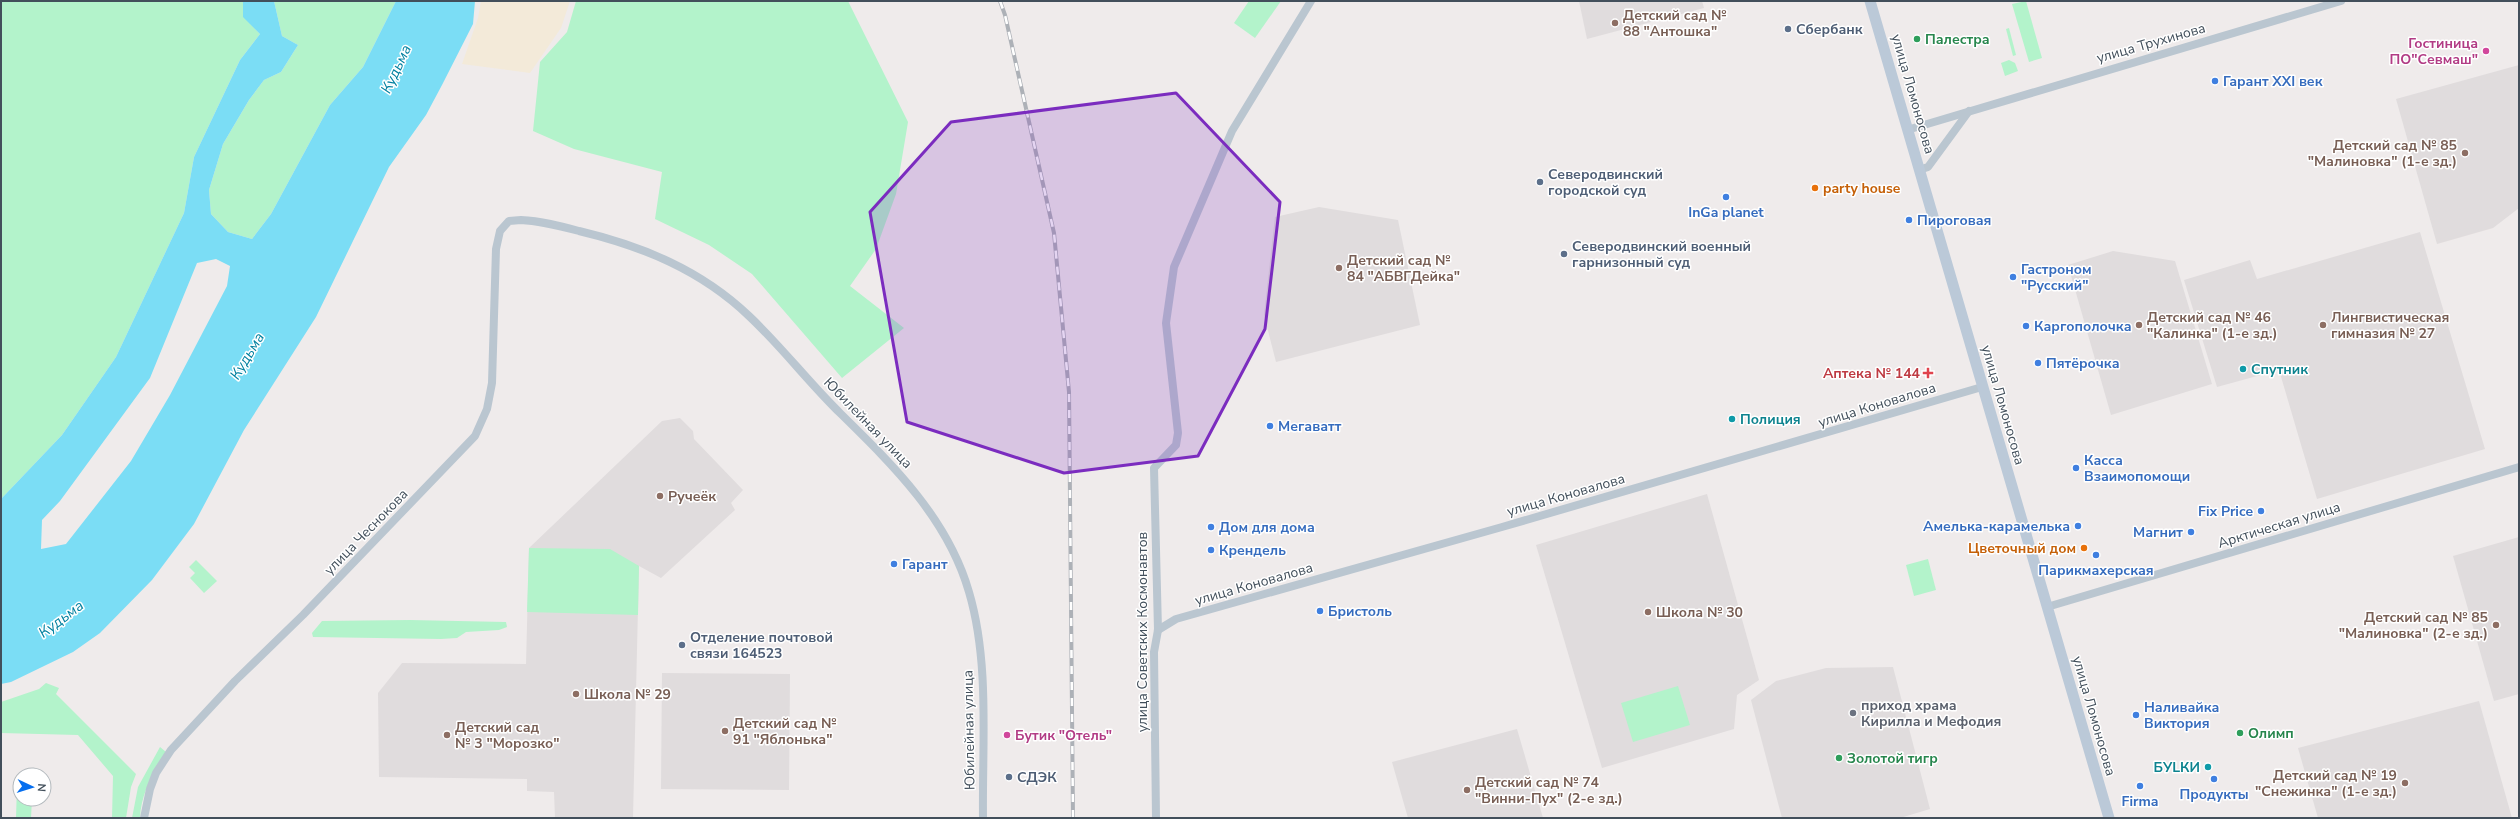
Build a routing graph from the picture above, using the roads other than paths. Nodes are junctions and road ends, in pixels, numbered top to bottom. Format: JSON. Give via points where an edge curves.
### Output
{"nodes":[{"id":1,"x":1311,"y":1,"type":"edge"},
{"id":2,"x":1870,"y":1,"type":"edge"},
{"id":3,"x":2341,"y":1,"type":"edge"},
{"id":4,"x":1969,"y":111,"type":"junction"},
{"id":5,"x":1907,"y":130,"type":"junction"},
{"id":6,"x":1920,"y":170,"type":"junction"},
{"id":7,"x":509,"y":221,"type":"joint"},
{"id":8,"x":1982,"y":387,"type":"junction"},
{"id":9,"x":2519,"y":467,"type":"edge"},
{"id":10,"x":2047,"y":607,"type":"junction"},
{"id":11,"x":1158,"y":630,"type":"junction"},
{"id":12,"x":144,"y":818,"type":"edge"},
{"id":13,"x":983,"y":818,"type":"edge"},
{"id":14,"x":1156,"y":818,"type":"edge"},
{"id":15,"x":2108,"y":818,"type":"edge"}],
"edges":[{"from":1,"to":11,"type":"street","name":"улица Советских Космонавтов","via":[[1232,131],[1174,267],[1166,323],[1178,432],[1176,445],[1154,468]]},
{"from":2,"to":5,"type":"street","name":"улица Ломоносова"},
{"from":3,"to":4,"type":"street","name":"улица Трухинова"},
{"from":4,"to":5,"type":"street","name":"улица Трухинова"},
{"from":4,"to":6,"type":"street","via":[[1928,167]]},
{"from":5,"to":6,"type":"street","name":"улица Ломоносова"},
{"from":6,"to":8,"type":"street","name":"улица Ломоносова"},
{"from":7,"to":12,"type":"street","name":"улица Чеснокова","via":[[500,231],[496,249],[492,383],[487,409],[475,436],[303,615],[235,681],[171,750],[156,773]]},
{"from":7,"to":13,"type":"street","name":"Юбилейная улица","via":[[531,221],[621,240],[652,252],[709,284],[751,318],[918,494],[947,540],[969,591],[975,614],[982,666]]},
{"from":8,"to":10,"type":"street","name":"улица Ломоносова"},
{"from":8,"to":11,"type":"street","name":"улица Коновалова","via":[[1502,528],[1176,619]]},
{"from":9,"to":10,"type":"street","name":"Арктическая улица"},
{"from":10,"to":15,"type":"street","name":"улица Ломоносова"},
{"from":11,"to":14,"type":"street","name":"улица Советских Космонавтов","via":[[1154,652]]}]}
